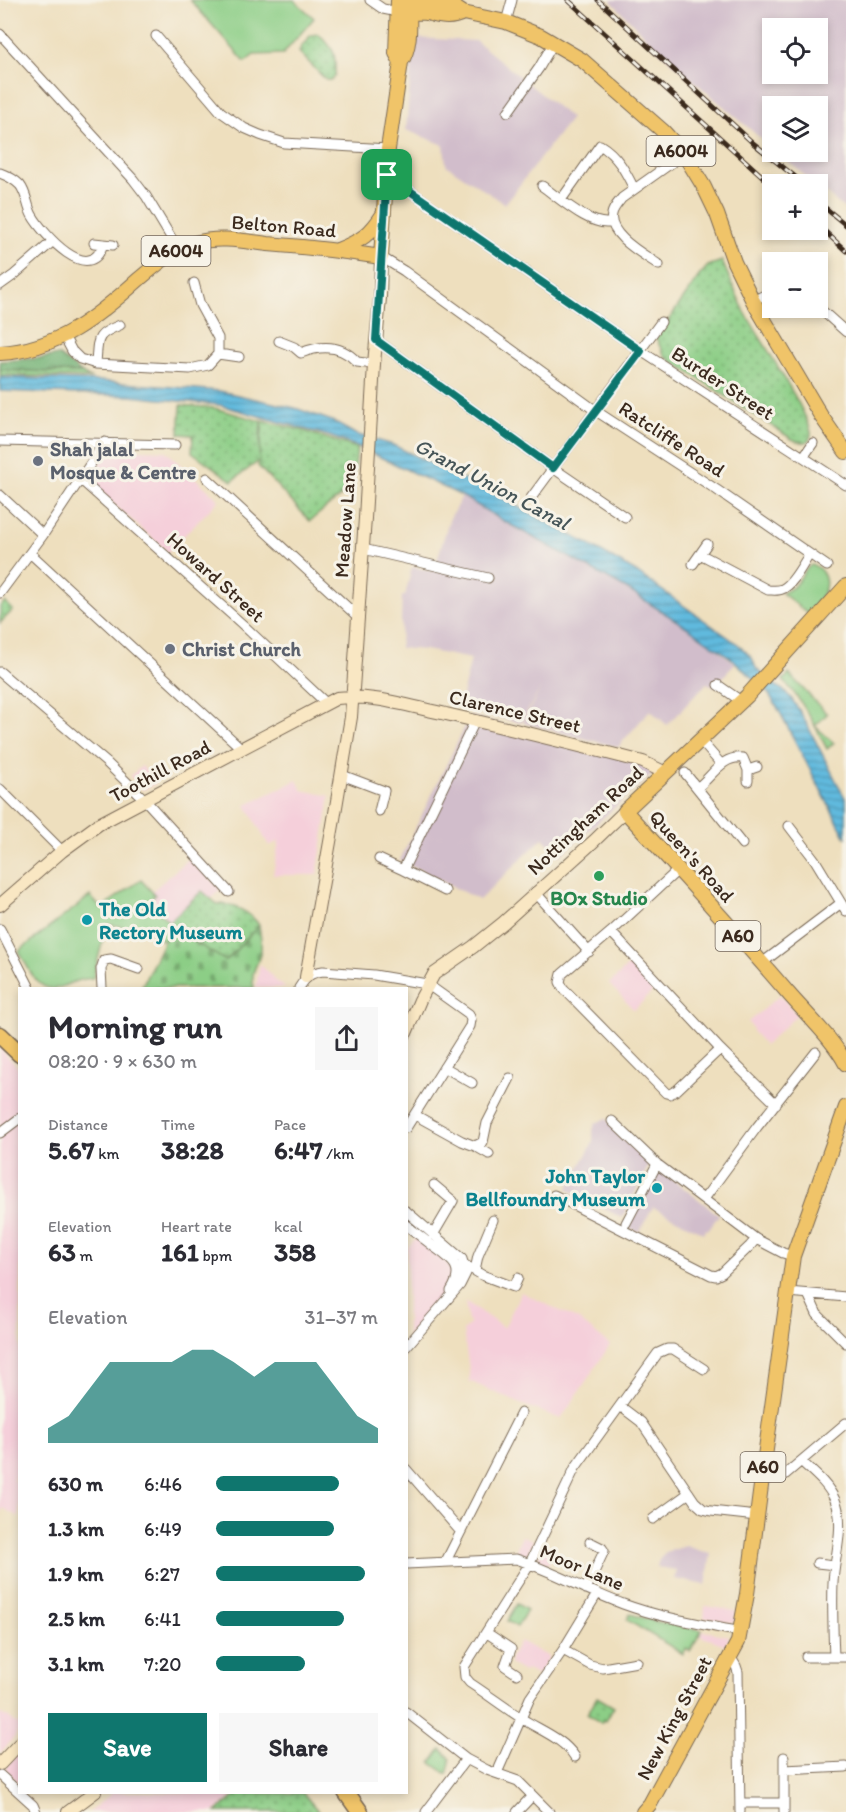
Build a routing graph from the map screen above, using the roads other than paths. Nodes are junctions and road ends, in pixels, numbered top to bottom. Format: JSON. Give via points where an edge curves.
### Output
{"nodes":[{"id":1,"x":370,"y":0,"type":"edge"},
{"id":2,"x":512,"y":0,"type":"edge"},
{"id":3,"x":402,"y":4,"type":"edge"},
{"id":4,"x":463,"y":13,"type":"junction"},
{"id":5,"x":433,"y":16,"type":"junction"},
{"id":6,"x":506,"y":22,"type":"junction"},
{"id":7,"x":409,"y":30,"type":"junction"},
{"id":8,"x":0,"y":34,"type":"edge"},
{"id":9,"x":156,"y":36,"type":"dead end"},
{"id":10,"x":554,"y":42,"type":"junction"},
{"id":11,"x":400,"y":62,"type":"junction"},
{"id":12,"x":508,"y":112,"type":"dead end"},
{"id":13,"x":388,"y":149,"type":"junction"},
{"id":14,"x":684,"y":154,"type":"junction"},
{"id":15,"x":0,"y":173,"type":"edge"},
{"id":16,"x":387,"y":175,"type":"junction"},
{"id":17,"x":542,"y":186,"type":"dead end"},
{"id":18,"x":634,"y":189,"type":"junction"},
{"id":19,"x":561,"y":200,"type":"junction"},
{"id":20,"x":384,"y":213,"type":"junction"},
{"id":21,"x":612,"y":222,"type":"junction"},
{"id":22,"x":53,"y":241,"type":"junction"},
{"id":23,"x":103,"y":244,"type":"dead end"},
{"id":24,"x":178,"y":249,"type":"junction"},
{"id":25,"x":338,"y":250,"type":"junction"},
{"id":26,"x":381,"y":257,"type":"junction"},
{"id":27,"x":659,"y":265,"type":"dead end"},
{"id":28,"x":194,"y":283,"type":"dead end"},
{"id":29,"x":0,"y":285,"type":"edge"},
{"id":30,"x":762,"y":301,"type":"edge"},
{"id":31,"x":762,"y":306,"type":"edge"},
{"id":32,"x":756,"y":307,"type":"junction"},
{"id":33,"x":828,"y":316,"type":"edge"},
{"id":34,"x":661,"y":322,"type":"dead end"},
{"id":35,"x":120,"y":325,"type":"dead end"},
{"id":36,"x":846,"y":332,"type":"edge"},
{"id":37,"x":64,"y":336,"type":"junction"},
{"id":38,"x":376,"y":340,"type":"junction"},
{"id":39,"x":279,"y":341,"type":"dead end"},
{"id":40,"x":641,"y":351,"type":"junction"},
{"id":41,"x":0,"y":353,"type":"edge"},
{"id":42,"x":218,"y":354,"type":"junction"},
{"id":43,"x":239,"y":357,"type":"dead end"},
{"id":44,"x":96,"y":364,"type":"junction"},
{"id":45,"x":374,"y":364,"type":"junction"},
{"id":46,"x":596,"y":411,"type":"junction"},
{"id":47,"x":0,"y":441,"type":"edge"},
{"id":48,"x":105,"y":442,"type":"junction"},
{"id":49,"x":813,"y":442,"type":"dead end"},
{"id":50,"x":175,"y":445,"type":"dead end"},
{"id":51,"x":846,"y":452,"type":"edge"},
{"id":52,"x":804,"y":456,"type":"junction"},
{"id":53,"x":553,"y":468,"type":"junction"},
{"id":54,"x":207,"y":478,"type":"dead end"},
{"id":55,"x":81,"y":480,"type":"junction"},
{"id":56,"x":846,"y":485,"type":"edge"},
{"id":57,"x":0,"y":495,"type":"edge"},
{"id":58,"x":531,"y":498,"type":"dead end"},
{"id":59,"x":625,"y":517,"type":"dead end"},
{"id":60,"x":43,"y":535,"type":"junction"},
{"id":61,"x":707,"y":544,"type":"dead end"},
{"id":62,"x":363,"y":549,"type":"junction"},
{"id":63,"x":30,"y":553,"type":"junction"},
{"id":64,"x":700,"y":554,"type":"junction"},
{"id":65,"x":809,"y":555,"type":"junction"},
{"id":66,"x":693,"y":564,"type":"dead end"},
{"id":67,"x":827,"y":566,"type":"dead end"},
{"id":68,"x":488,"y":578,"type":"dead end"},
{"id":69,"x":846,"y":586,"type":"edge"},
{"id":70,"x":0,"y":593,"type":"edge"},
{"id":71,"x":358,"y":617,"type":"junction"},
{"id":72,"x":0,"y":672,"type":"edge"},
{"id":73,"x":718,"y":685,"type":"dead end"},
{"id":74,"x":352,"y":696,"type":"junction"},
{"id":75,"x":744,"y":699,"type":"junction"},
{"id":76,"x":326,"y":703,"type":"junction"},
{"id":77,"x":475,"y":721,"type":"junction"},
{"id":78,"x":700,"y":740,"type":"junction"},
{"id":79,"x":242,"y":749,"type":"junction"},
{"id":80,"x":721,"y":764,"type":"junction"},
{"id":81,"x":666,"y":773,"type":"junction"},
{"id":82,"x":685,"y":773,"type":"dead end"},
{"id":83,"x":342,"y":775,"type":"junction"},
{"id":84,"x":748,"y":781,"type":"dead end"},
{"id":85,"x":697,"y":788,"type":"junction"},
{"id":86,"x":0,"y":789,"type":"edge"},
{"id":87,"x":145,"y":800,"type":"junction"},
{"id":88,"x":380,"y":811,"type":"dead end"},
{"id":89,"x":625,"y":811,"type":"junction"},
{"id":90,"x":789,"y":826,"type":"dead end"},
{"id":91,"x":742,"y":844,"type":"dead end"},
{"id":92,"x":62,"y":851,"type":"junction"},
{"id":93,"x":379,"y":859,"type":"dead end"},
{"id":94,"x":679,"y":869,"type":"junction"},
{"id":95,"x":403,"y":870,"type":"junction"},
{"id":96,"x":445,"y":891,"type":"dead end"},
{"id":97,"x":229,"y":892,"type":"dead end"},
{"id":98,"x":535,"y":892,"type":"junction"},
{"id":99,"x":0,"y":905,"type":"edge"},
{"id":100,"x":844,"y":907,"type":"edge"},
{"id":101,"x":0,"y":928,"type":"edge"},
{"id":102,"x":611,"y":932,"type":"junction"},
{"id":103,"x":589,"y":952,"type":"junction"},
{"id":104,"x":762,"y":963,"type":"junction"},
{"id":105,"x":140,"y":969,"type":"dead end"},
{"id":106,"x":306,"y":977,"type":"junction"},
{"id":107,"x":427,"y":984,"type":"junction"},
{"id":108,"x":30,"y":987,"type":"edge"},
{"id":109,"x":102,"y":987,"type":"edge"},
{"id":110,"x":299,"y":987,"type":"edge"},
{"id":111,"x":408,"y":1028,"type":"edge"},
{"id":112,"x":0,"y":1035,"type":"edge"},
{"id":113,"x":720,"y":1049,"type":"junction"},
{"id":114,"x":18,"y":1052,"type":"edge"},
{"id":115,"x":816,"y":1052,"type":"dead end"},
{"id":116,"x":846,"y":1064,"type":"edge"},
{"id":117,"x":444,"y":1067,"type":"junction"},
{"id":118,"x":510,"y":1078,"type":"dead end"},
{"id":119,"x":472,"y":1083,"type":"dead end"},
{"id":120,"x":776,"y":1104,"type":"junction"},
{"id":121,"x":846,"y":1107,"type":"edge"},
{"id":122,"x":415,"y":1115,"type":"junction"},
{"id":123,"x":18,"y":1120,"type":"edge"},
{"id":124,"x":612,"y":1121,"type":"dead end"},
{"id":125,"x":408,"y":1125,"type":"edge"},
{"id":126,"x":0,"y":1133,"type":"edge"},
{"id":127,"x":475,"y":1146,"type":"junction"},
{"id":128,"x":489,"y":1154,"type":"dead end"},
{"id":129,"x":657,"y":1164,"type":"junction"},
{"id":130,"x":434,"y":1185,"type":"dead end"},
{"id":131,"x":554,"y":1195,"type":"dead end"},
{"id":132,"x":704,"y":1199,"type":"junction"},
{"id":133,"x":408,"y":1213,"type":"edge"},
{"id":134,"x":493,"y":1220,"type":"dead end"},
{"id":135,"x":626,"y":1223,"type":"dead end"},
{"id":136,"x":408,"y":1226,"type":"edge"},
{"id":137,"x":433,"y":1234,"type":"junction"},
{"id":138,"x":756,"y":1239,"type":"junction"},
{"id":139,"x":793,"y":1256,"type":"junction"},
{"id":140,"x":465,"y":1265,"type":"junction"},
{"id":141,"x":475,"y":1270,"type":"junction"},
{"id":142,"x":518,"y":1278,"type":"dead end"},
{"id":143,"x":788,"y":1292,"type":"junction"},
{"id":144,"x":808,"y":1294,"type":"junction"},
{"id":145,"x":846,"y":1297,"type":"edge"},
{"id":146,"x":445,"y":1301,"type":"junction"},
{"id":147,"x":846,"y":1343,"type":"edge"},
{"id":148,"x":408,"y":1345,"type":"edge"},
{"id":149,"x":704,"y":1369,"type":"dead end"},
{"id":150,"x":620,"y":1406,"type":"junction"},
{"id":151,"x":521,"y":1413,"type":"dead end"},
{"id":152,"x":846,"y":1423,"type":"edge"},
{"id":153,"x":802,"y":1462,"type":"junction"},
{"id":154,"x":408,"y":1471,"type":"edge"},
{"id":155,"x":762,"y":1478,"type":"junction"},
{"id":156,"x":689,"y":1493,"type":"junction"},
{"id":157,"x":757,"y":1516,"type":"junction"},
{"id":158,"x":653,"y":1519,"type":"dead end"},
{"id":159,"x":460,"y":1531,"type":"junction"},
{"id":160,"x":590,"y":1542,"type":"dead end"},
{"id":161,"x":446,"y":1561,"type":"junction"},
{"id":162,"x":530,"y":1563,"type":"junction"},
{"id":163,"x":817,"y":1563,"type":"dead end"},
{"id":164,"x":408,"y":1564,"type":"edge"},
{"id":165,"x":835,"y":1565,"type":"junction"},
{"id":166,"x":586,"y":1589,"type":"junction"},
{"id":167,"x":597,"y":1594,"type":"junction"},
{"id":168,"x":487,"y":1633,"type":"junction"},
{"id":169,"x":739,"y":1637,"type":"junction"},
{"id":170,"x":563,"y":1650,"type":"junction"},
{"id":171,"x":730,"y":1656,"type":"junction"},
{"id":172,"x":806,"y":1657,"type":"dead end"},
{"id":173,"x":834,"y":1657,"type":"junction"},
{"id":174,"x":846,"y":1657,"type":"edge"},
{"id":175,"x":637,"y":1662,"type":"dead end"},
{"id":176,"x":518,"y":1674,"type":"dead end"},
{"id":177,"x":408,"y":1714,"type":"edge"},
{"id":178,"x":522,"y":1719,"type":"junction"},
{"id":179,"x":18,"y":1745,"type":"edge"},
{"id":180,"x":575,"y":1757,"type":"dead end"},
{"id":181,"x":784,"y":1757,"type":"dead end"},
{"id":182,"x":465,"y":1759,"type":"junction"},
{"id":183,"x":0,"y":1764,"type":"edge"},
{"id":184,"x":846,"y":1767,"type":"edge"},
{"id":185,"x":784,"y":1770,"type":"junction"},
{"id":186,"x":497,"y":1773,"type":"junction"},
{"id":187,"x":0,"y":1774,"type":"edge"},
{"id":188,"x":18,"y":1791,"type":"edge"},
{"id":189,"x":21,"y":1794,"type":"edge"},
{"id":190,"x":92,"y":1794,"type":"edge"},
{"id":191,"x":347,"y":1794,"type":"edge"},
{"id":192,"x":532,"y":1796,"type":"junction"},
{"id":193,"x":740,"y":1807,"type":"edge"},
{"id":194,"x":784,"y":1807,"type":"edge"},
{"id":195,"x":36,"y":1812,"type":"edge"},
{"id":196,"x":68,"y":1812,"type":"edge"},
{"id":197,"x":360,"y":1812,"type":"edge"},
{"id":198,"x":426,"y":1812,"type":"edge"},
{"id":199,"x":516,"y":1812,"type":"edge"},
{"id":200,"x":549,"y":1812,"type":"edge"},
{"id":201,"x":643,"y":1812,"type":"edge"}],
"edges":[{"from":1,"to":3,"type":"street","via":[[383,9]]},
{"from":2,"to":6,"type":"street"},
{"from":3,"to":4,"type":"main road","via":[[454,7]]},
{"from":3,"to":5,"type":"main road","number":"A6004"},
{"from":3,"to":7,"type":"main road","name":"Meadow Lane"},
{"from":3,"to":11,"type":"main road","name":"Meadow Lane","via":[[396,53]]},
{"from":4,"to":5,"type":"main road","number":"A6004","via":[[455,18]]},
{"from":4,"to":6,"type":"main road","number":"A6004"},
{"from":5,"to":7,"type":"main road"},
{"from":6,"to":10,"type":"main road","number":"A6004"},
{"from":7,"to":11,"type":"main road","name":"Meadow Lane","via":[[406,54]]},
{"from":8,"to":24,"type":"street","via":[[133,179]]},
{"from":9,"to":13,"type":"street","via":[[221,112],[244,128],[284,142]]},
{"from":10,"to":12,"type":"street"},
{"from":10,"to":14,"type":"main road","number":"A6004","via":[[630,100]]},
{"from":11,"to":13,"type":"main road","name":"Meadow Lane"},
{"from":13,"to":16,"type":"main road","name":"Meadow Lane"},
{"from":14,"to":18,"type":"street"},
{"from":14,"to":32,"type":"main road","number":"A6004","via":[[717,214]]},
{"from":15,"to":22,"type":"street","via":[[22,187],[33,217]]},
{"from":16,"to":20,"type":"main road","name":"Meadow Lane"},
{"from":16,"to":40,"type":"street","name":"Burder Street"},
{"from":17,"to":19,"type":"street"},
{"from":18,"to":19,"type":"street","via":[[625,170],[600,145]]},
{"from":18,"to":21,"type":"street","via":[[615,207]]},
{"from":19,"to":21,"type":"street","via":[[596,222]]},
{"from":20,"to":25,"type":"main road","via":[[361,240]]},
{"from":20,"to":26,"type":"main road","name":"Meadow Lane"},
{"from":21,"to":27,"type":"street","via":[[627,242]]},
{"from":22,"to":23,"type":"street","via":[[85,261],[100,254]]},
{"from":22,"to":29,"type":"street"},
{"from":24,"to":25,"type":"main road","name":"Belton Road","number":"A6004","via":[[211,240],[232,240]]},
{"from":24,"to":37,"type":"main road","name":"Belton Road","number":"A6004","via":[[97,316]]},
{"from":25,"to":26,"type":"main road","name":"Belton Road","number":"A6004"},
{"from":26,"to":38,"type":"street","name":"Meadow Lane"},
{"from":26,"to":46,"type":"street","name":"Ratcliffe Road"},
{"from":28,"to":42,"type":"street","via":[[200,305],[218,338]]},
{"from":30,"to":32,"type":"street"},
{"from":31,"to":32,"type":"street"},
{"from":32,"to":51,"type":"main road","number":"A6004"},
{"from":33,"to":36,"type":"street"},
{"from":34,"to":40,"type":"street"},
{"from":35,"to":44,"type":"street","via":[[103,332]]},
{"from":37,"to":41,"type":"main road","name":"Belton Road","number":"A6004","via":[[48,344]]},
{"from":37,"to":44,"type":"street","via":[[80,359]]},
{"from":38,"to":45,"type":"street","name":"Meadow Lane"},
{"from":38,"to":53,"type":"street"},
{"from":39,"to":45,"type":"street","via":[[301,353],[331,347],[350,354],[357,362]]},
{"from":40,"to":46,"type":"street"},
{"from":40,"to":52,"type":"street","name":"Burder Street"},
{"from":42,"to":43,"type":"street"},
{"from":42,"to":44,"type":"street","via":[[208,365],[190,369]]},
{"from":45,"to":62,"type":"street","name":"Meadow Lane"},
{"from":46,"to":53,"type":"street"},
{"from":46,"to":65,"type":"street","name":"Ratcliffe Road"},
{"from":47,"to":48,"type":"street"},
{"from":48,"to":50,"type":"street"},
{"from":48,"to":55,"type":"street"},
{"from":49,"to":52,"type":"street"},
{"from":52,"to":56,"type":"street","name":"Burder Street"},
{"from":53,"to":58,"type":"street"},
{"from":53,"to":59,"type":"street"},
{"from":54,"to":71,"type":"street"},
{"from":55,"to":60,"type":"street"},
{"from":55,"to":76,"type":"street","name":"Howard Street"},
{"from":57,"to":60,"type":"street"},
{"from":60,"to":63,"type":"street"},
{"from":61,"to":64,"type":"street"},
{"from":62,"to":68,"type":"street"},
{"from":62,"to":71,"type":"street","name":"Meadow Lane"},
{"from":63,"to":70,"type":"street"},
{"from":63,"to":79,"type":"street"},
{"from":64,"to":65,"type":"street","via":[[768,590],[779,591],[790,584]]},
{"from":64,"to":66,"type":"street"},
{"from":65,"to":67,"type":"street","name":"Ratcliffe Road"},
{"from":69,"to":75,"type":"main road","name":"Nottingham Road"},
{"from":71,"to":74,"type":"street","name":"Meadow Lane"},
{"from":72,"to":87,"type":"street"},
{"from":73,"to":75,"type":"street"},
{"from":74,"to":76,"type":"street","name":"Toothill Road"},
{"from":74,"to":77,"type":"street","name":"Clarence Street"},
{"from":74,"to":83,"type":"street","name":"Meadow Lane"},
{"from":75,"to":78,"type":"main road","name":"Nottingham Road"},
{"from":76,"to":79,"type":"street","name":"Toothill Road"},
{"from":77,"to":81,"type":"street","name":"Clarence Street","via":[[643,762]]},
{"from":77,"to":95,"type":"street"},
{"from":78,"to":80,"type":"street"},
{"from":78,"to":81,"type":"main road","name":"Nottingham Road"},
{"from":79,"to":87,"type":"street","name":"Toothill Road"},
{"from":80,"to":84,"type":"street","via":[[731,758],[743,758],[753,768]]},
{"from":80,"to":85,"type":"street"},
{"from":81,"to":89,"type":"main road","name":"Nottingham Road"},
{"from":82,"to":85,"type":"street"},
{"from":83,"to":88,"type":"street","via":[[384,791]]},
{"from":83,"to":106,"type":"street","name":"Meadow Lane"},
{"from":85,"to":91,"type":"street"},
{"from":86,"to":92,"type":"street"},
{"from":87,"to":92,"type":"street","name":"Toothill Road","via":[[99,824]]},
{"from":87,"to":97,"type":"street"},
{"from":89,"to":94,"type":"main road","name":"Queen's Road","number":"A60"},
{"from":89,"to":98,"type":"street","name":"Nottingham Road"},
{"from":90,"to":100,"type":"street"},
{"from":92,"to":99,"type":"street","name":"Toothill Road"},
{"from":93,"to":95,"type":"street"},
{"from":94,"to":102,"type":"street"},
{"from":94,"to":104,"type":"main road","name":"Queen's Road","number":"A60"},
{"from":95,"to":96,"type":"street"},
{"from":98,"to":103,"type":"street"},
{"from":98,"to":107,"type":"street","name":"Nottingham Road","via":[[480,941],[439,969]]},
{"from":100,"to":104,"type":"street"},
{"from":101,"to":108,"type":"street"},
{"from":102,"to":103,"type":"street"},
{"from":102,"to":113,"type":"street"},
{"from":103,"to":113,"type":"street","via":[[562,974],[562,988],[666,1093],[677,1090]]},
{"from":104,"to":116,"type":"main road","name":"Queen's Road","number":"A60"},
{"from":105,"to":109,"type":"street","via":[[104,960]]},
{"from":106,"to":107,"type":"street","via":[[315,972],[336,971]]},
{"from":106,"to":110,"type":"street"},
{"from":107,"to":111,"type":"street"},
{"from":107,"to":117,"type":"street","via":[[463,1009],[471,1020]]},
{"from":112,"to":114,"type":"highway"},
{"from":113,"to":120,"type":"street"},
{"from":115,"to":120,"type":"street"},
{"from":117,"to":119,"type":"street"},
{"from":117,"to":122,"type":"street"},
{"from":118,"to":127,"type":"street","via":[[487,1123],[483,1142]]},
{"from":120,"to":132,"type":"street"},
{"from":121,"to":139,"type":"main road","number":"A60"},
{"from":122,"to":125,"type":"street"},
{"from":122,"to":127,"type":"street"},
{"from":123,"to":126,"type":"street"},
{"from":124,"to":129,"type":"street"},
{"from":127,"to":128,"type":"street"},
{"from":129,"to":132,"type":"street"},
{"from":129,"to":135,"type":"street"},
{"from":130,"to":137,"type":"street","via":[[453,1201]]},
{"from":131,"to":138,"type":"street","via":[[711,1275],[722,1273]]},
{"from":132,"to":138,"type":"street"},
{"from":133,"to":137,"type":"street"},
{"from":134,"to":141,"type":"street"},
{"from":136,"to":146,"type":"street","via":[[455,1264],[455,1284]]},
{"from":137,"to":140,"type":"street"},
{"from":138,"to":139,"type":"street"},
{"from":139,"to":143,"type":"main road","number":"A60"},
{"from":140,"to":141,"type":"street"},
{"from":140,"to":146,"type":"street","via":[[463,1280]]},
{"from":141,"to":142,"type":"street","via":[[514,1287]]},
{"from":143,"to":144,"type":"street"},
{"from":143,"to":155,"type":"main road","number":"A60"},
{"from":144,"to":145,"type":"street"},
{"from":144,"to":147,"type":"street","via":[[818,1314]]},
{"from":146,"to":148,"type":"street"},
{"from":149,"to":150,"type":"street","via":[[673,1349],[662,1351]]},
{"from":150,"to":156,"type":"street","via":[[641,1422]]},
{"from":150,"to":162,"type":"street","via":[[575,1468]]},
{"from":151,"to":159,"type":"street","via":[[519,1426]]},
{"from":152,"to":153,"type":"street"},
{"from":153,"to":155,"type":"street","via":[[781,1478]]},
{"from":153,"to":165,"type":"street","via":[[836,1502]]},
{"from":154,"to":159,"type":"street"},
{"from":155,"to":157,"type":"main road","number":"A60"},
{"from":156,"to":157,"type":"street","via":[[703,1509]]},
{"from":156,"to":158,"type":"street"},
{"from":157,"to":169,"type":"main road","number":"A60"},
{"from":159,"to":161,"type":"street"},
{"from":160,"to":166,"type":"street","via":[[604,1551]]},
{"from":161,"to":162,"type":"street","name":"Moor Lane","via":[[516,1559]]},
{"from":161,"to":164,"type":"street","name":"Moor Lane"},
{"from":162,"to":166,"type":"street","name":"Moor Lane"},
{"from":162,"to":168,"type":"street"},
{"from":163,"to":165,"type":"street"},
{"from":165,"to":173,"type":"street"},
{"from":166,"to":167,"type":"street","name":"Moor Lane"},
{"from":167,"to":169,"type":"street","name":"Moor Lane"},
{"from":167,"to":170,"type":"street"},
{"from":168,"to":176,"type":"street","via":[[511,1649],[505,1666]]},
{"from":168,"to":178,"type":"street","via":[[467,1660],[465,1677]]},
{"from":169,"to":171,"type":"main road","name":"New King Street","number":"A60"},
{"from":170,"to":175,"type":"street","via":[[603,1668]]},
{"from":170,"to":178,"type":"street","via":[[530,1698]]},
{"from":171,"to":193,"type":"street","via":[[738,1672]]},
{"from":171,"to":201,"type":"main road","name":"New King Street","number":"A60"},
{"from":172,"to":173,"type":"street"},
{"from":173,"to":174,"type":"street"},
{"from":177,"to":182,"type":"street"},
{"from":178,"to":180,"type":"street","via":[[557,1739]]},
{"from":178,"to":186,"type":"street"},
{"from":179,"to":183,"type":"street"},
{"from":181,"to":185,"type":"street"},
{"from":182,"to":186,"type":"street"},
{"from":182,"to":198,"type":"street"},
{"from":184,"to":185,"type":"street"},
{"from":185,"to":194,"type":"street"},
{"from":186,"to":192,"type":"street","via":[[518,1782]]},
{"from":187,"to":188,"type":"street"},
{"from":189,"to":195,"type":"street"},
{"from":190,"to":196,"type":"street"},
{"from":191,"to":197,"type":"highway"},
{"from":192,"to":199,"type":"street"},
{"from":192,"to":200,"type":"street"},
{"from":193,"to":194,"type":"street"}]}
